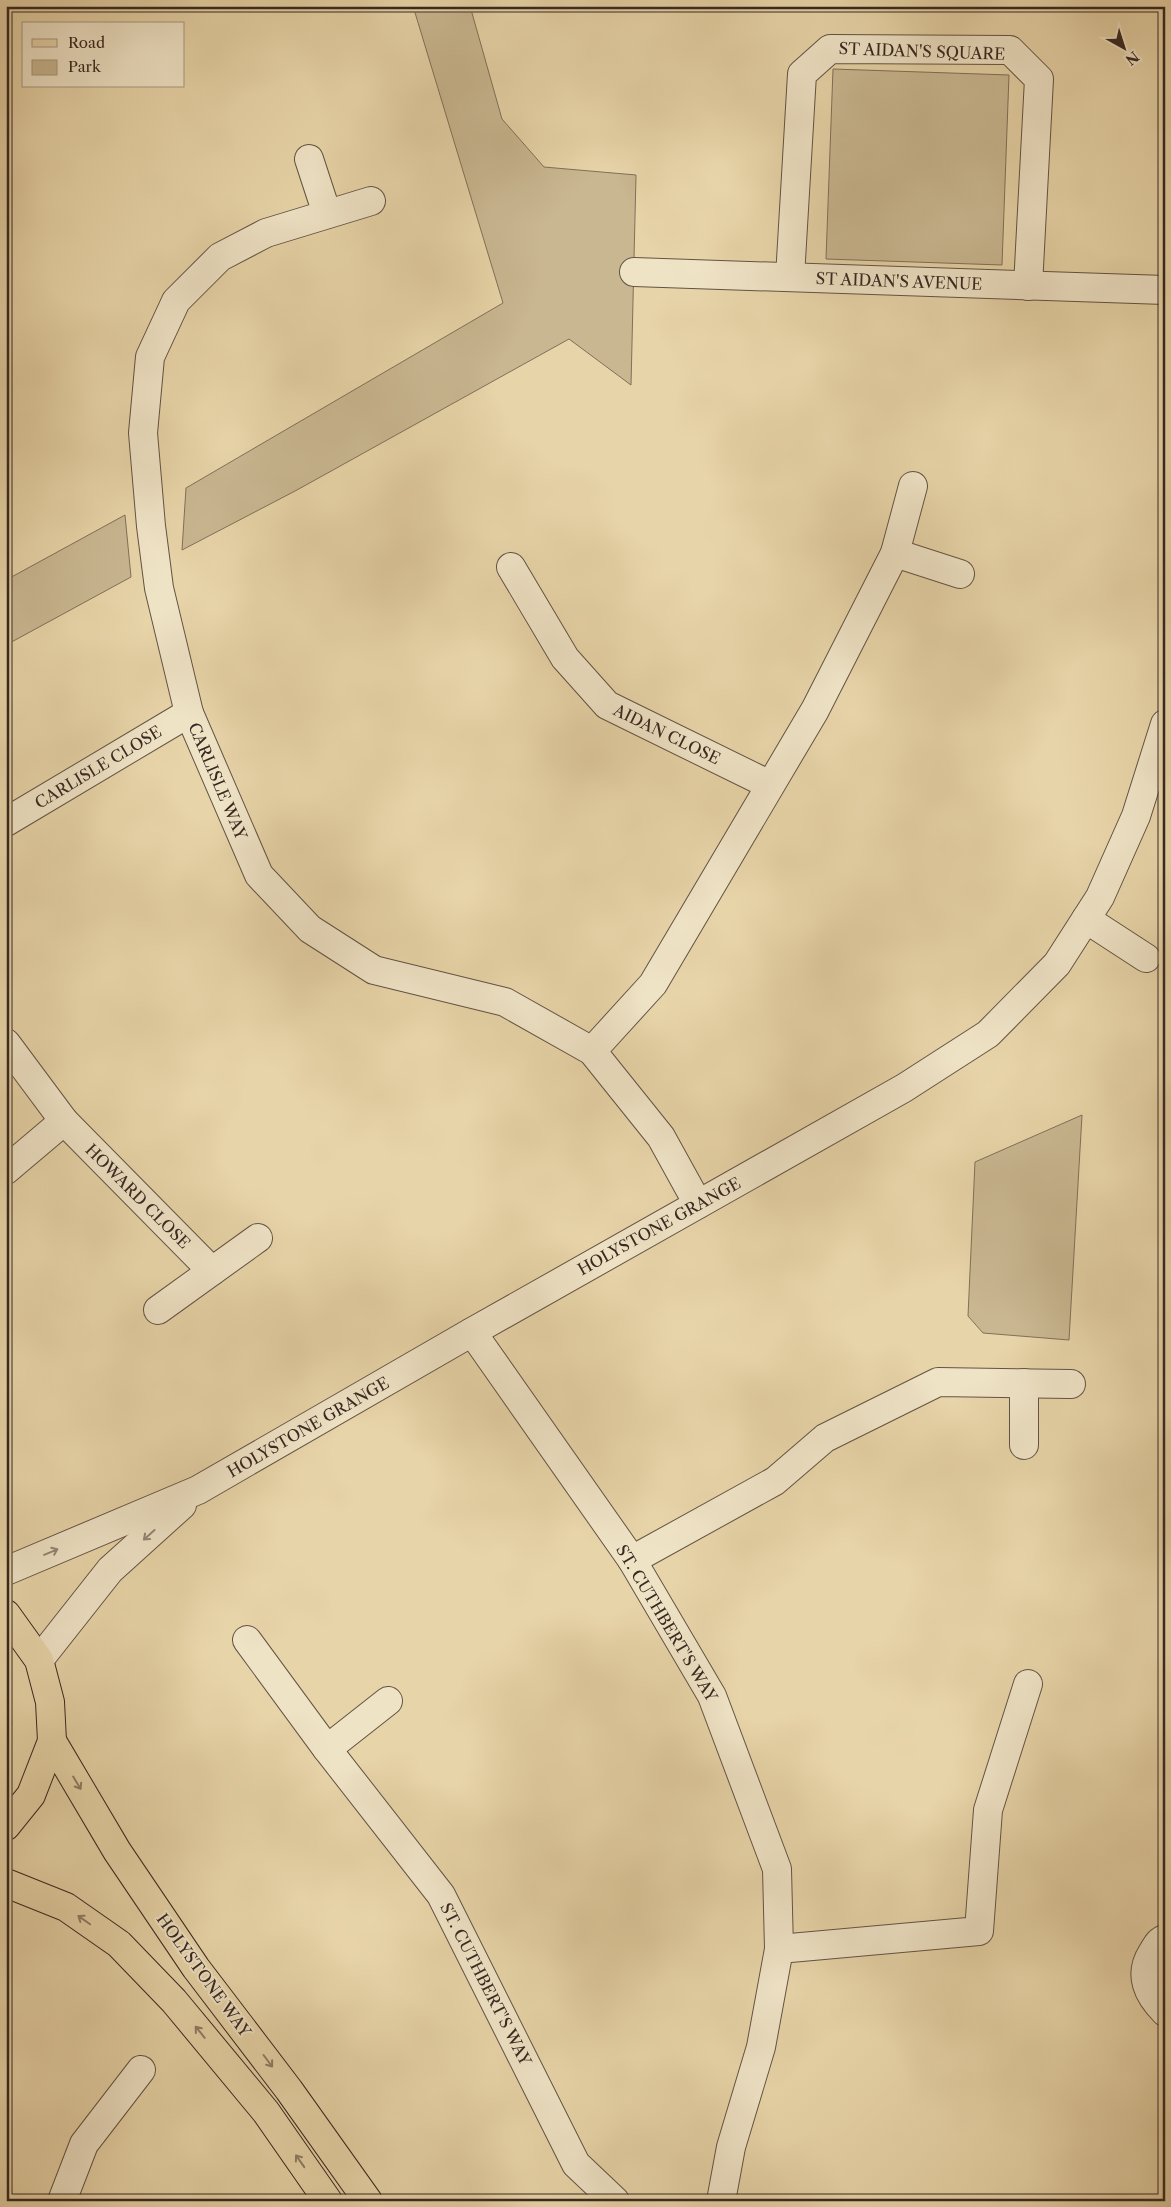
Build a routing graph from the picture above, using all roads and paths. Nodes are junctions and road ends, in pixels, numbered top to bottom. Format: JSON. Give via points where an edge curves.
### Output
{"nodes":[{"id":1,"x":309,"y":159,"type":"dead end"},
{"id":2,"x":371,"y":201,"type":"dead end"},
{"id":3,"x":327,"y":214,"type":"junction"},
{"id":4,"x":634,"y":272,"type":"dead end"},
{"id":5,"x":790,"y":277,"type":"junction"},
{"id":6,"x":1028,"y":286,"type":"junction"},
{"id":7,"x":1165,"y":290,"type":"edge"},
{"id":8,"x":913,"y":486,"type":"dead end"},
{"id":9,"x":895,"y":553,"type":"junction"},
{"id":10,"x":511,"y":567,"type":"dead end"},
{"id":11,"x":960,"y":574,"type":"dead end"},
{"id":12,"x":189,"y":713,"type":"junction"},
{"id":13,"x":1165,"y":724,"type":"edge"},
{"id":14,"x":770,"y":785,"type":"junction"},
{"id":15,"x":6,"y":822,"type":"edge"},
{"id":16,"x":1086,"y":919,"type":"junction"},
{"id":17,"x":1146,"y":958,"type":"dead end"},
{"id":18,"x":6,"y":1043,"type":"edge"},
{"id":19,"x":592,"y":1051,"type":"junction"},
{"id":20,"x":64,"y":1121,"type":"junction"},
{"id":21,"x":6,"y":1170,"type":"edge"},
{"id":22,"x":698,"y":1204,"type":"junction"},
{"id":23,"x":258,"y":1238,"type":"dead end"},
{"id":24,"x":212,"y":1271,"type":"junction"},
{"id":25,"x":158,"y":1310,"type":"dead end"},
{"id":26,"x":472,"y":1332,"type":"junction"},
{"id":27,"x":1024,"y":1384,"type":"junction"},
{"id":28,"x":1072,"y":1384,"type":"dead end"},
{"id":29,"x":1024,"y":1445,"type":"dead end"},
{"id":30,"x":198,"y":1490,"type":"junction"},
{"id":31,"x":632,"y":1560,"type":"junction"},
{"id":32,"x":6,"y":1571,"type":"edge"},
{"id":33,"x":6,"y":1614,"type":"edge"},
{"id":34,"x":247,"y":1640,"type":"dead end"},
{"id":35,"x":39,"y":1660,"type":"junction"},
{"id":36,"x":1028,"y":1684,"type":"dead end"},
{"id":37,"x":388,"y":1701,"type":"dead end"},
{"id":38,"x":52,"y":1741,"type":"junction"},
{"id":39,"x":326,"y":1749,"type":"junction"},
{"id":40,"x":6,"y":1826,"type":"edge"},
{"id":41,"x":6,"y":1883,"type":"edge"},
{"id":42,"x":1165,"y":1938,"type":"edge"},
{"id":43,"x":779,"y":1950,"type":"junction"},
{"id":44,"x":1165,"y":2012,"type":"edge"},
{"id":45,"x":142,"y":2070,"type":"dead end"},
{"id":46,"x":62,"y":2201,"type":"edge"},
{"id":47,"x":328,"y":2201,"type":"edge"},
{"id":48,"x":368,"y":2201,"type":"edge"},
{"id":49,"x":615,"y":2201,"type":"edge"},
{"id":50,"x":721,"y":2201,"type":"edge"}],
"edges":[{"from":1,"to":3,"type":"street"},
{"from":2,"to":3,"type":"street","name":"CARLISLE WAY"},
{"from":3,"to":12,"type":"street","name":"CARLISLE WAY","via":[[266,233],[220,257],[176,301],[150,357],[143,433],[151,526],[159,588]]},
{"from":4,"to":5,"type":"street","name":"ST AIDAN'S AVENUE"},
{"from":5,"to":6,"type":"street","name":"ST AIDAN'S AVENUE"},
{"from":5,"to":6,"type":"street","name":"ST AIDAN'S SQUARE","via":[[802,74],[830,49],[1010,50],[1039,79]]},
{"from":6,"to":7,"type":"street","name":"ST AIDAN'S AVENUE"},
{"from":8,"to":9,"type":"street"},
{"from":9,"to":11,"type":"street"},
{"from":9,"to":14,"type":"street","via":[[815,710]]},
{"from":10,"to":14,"type":"street","name":"AIDAN CLOSE","via":[[565,658],[607,705]]},
{"from":12,"to":15,"type":"street","name":"CARLISLE CLOSE"},
{"from":12,"to":19,"type":"street","name":"CARLISLE WAY","via":[[259,876],[310,928],[374,970],[505,1002]]},
{"from":13,"to":16,"type":"street","name":"HOLYSTONE GRANGE","via":[[1136,816],[1100,897]]},
{"from":14,"to":19,"type":"street","via":[[653,984]]},
{"from":16,"to":17,"type":"street"},
{"from":16,"to":22,"type":"street","name":"HOLYSTONE GRANGE","via":[[1057,964],[988,1034],[904,1088]]},
{"from":18,"to":20,"type":"street","name":"HOWARD CLOSE"},
{"from":19,"to":22,"type":"street","name":"CARLISLE WAY","via":[[661,1137]]},
{"from":20,"to":21,"type":"street"},
{"from":20,"to":24,"type":"street","name":"HOWARD CLOSE"},
{"from":22,"to":26,"type":"street","name":"HOLYSTONE GRANGE"},
{"from":23,"to":24,"type":"street"},
{"from":24,"to":25,"type":"street"},
{"from":26,"to":30,"type":"street","name":"HOLYSTONE GRANGE"},
{"from":26,"to":31,"type":"street","name":"ST. CUTHBERT'S WAY"},
{"from":27,"to":28,"type":"street"},
{"from":27,"to":29,"type":"street"},
{"from":27,"to":31,"type":"street","via":[[938,1382],[825,1438],[775,1481]]},
{"from":32,"to":30,"type":"street","name":"HOLYSTONE GRANGE","one_way":true},
{"from":30,"to":35,"type":"street","name":"HOLYSTONE GRANGE","one_way":true,"via":[[110,1570]]},
{"from":31,"to":43,"type":"street","name":"ST. CUTHBERT'S WAY","via":[[712,1696],[757,1812],[777,1869]]},
{"from":33,"to":35,"type":"main road","name":"HOLYSTONE WAY"},
{"from":34,"to":39,"type":"street","name":"ST. CUTHBERT'S WAY"},
{"from":35,"to":38,"type":"main road","name":"HOLYSTONE WAY","via":[[50,1702]]},
{"from":36,"to":43,"type":"street","via":[[988,1810],[978,1931]]},
{"from":37,"to":39,"type":"street"},
{"from":38,"to":40,"type":"main road","name":"HOLYSTONE WAY","via":[[31,1795]]},
{"from":38,"to":48,"type":"main road","name":"HOLYSTONE WAY","one_way":true,"via":[[117,1851],[196,1968]]},
{"from":39,"to":49,"type":"street","name":"ST. CUTHBERT'S WAY","via":[[441,1895],[576,2164]]},
{"from":47,"to":41,"type":"main road","one_way":true,"via":[[266,2112],[174,2001],[119,1944],[66,1907]]},
{"from":42,"to":44,"type":"street","via":[[1160,1940],[1148,1960],[1144,1980],[1154,2001]]},
{"from":43,"to":50,"type":"street","name":"ST. CUTHBERT'S WAY","via":[[761,2047],[731,2147]]},
{"from":45,"to":46,"type":"street","via":[[84,2144]]}]}
